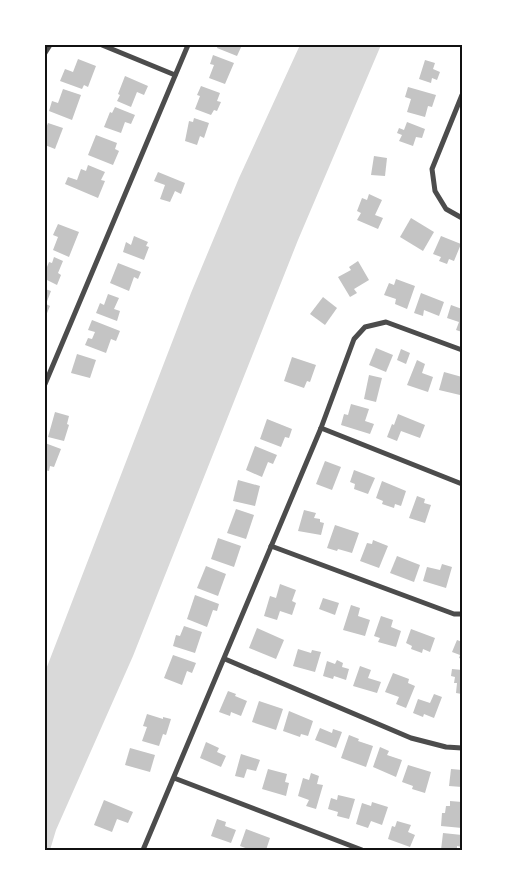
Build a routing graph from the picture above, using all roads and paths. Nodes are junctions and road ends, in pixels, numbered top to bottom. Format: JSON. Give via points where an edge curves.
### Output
{"nodes":[{"id":1,"x":50,"y":45,"type":"edge"},
{"id":2,"x":102,"y":45,"type":"edge"},
{"id":3,"x":188,"y":45,"type":"edge"},
{"id":4,"x":45,"y":53,"type":"edge"},
{"id":5,"x":175,"y":75,"type":"junction"},
{"id":6,"x":462,"y":95,"type":"edge"},
{"id":7,"x":462,"y":218,"type":"edge"},
{"id":8,"x":462,"y":350,"type":"edge"},
{"id":9,"x":45,"y":384,"type":"edge"},
{"id":10,"x":321,"y":428,"type":"junction"},
{"id":11,"x":462,"y":484,"type":"edge"},
{"id":12,"x":271,"y":546,"type":"junction"},
{"id":13,"x":462,"y":614,"type":"edge"},
{"id":14,"x":225,"y":659,"type":"junction"},
{"id":15,"x":462,"y":748,"type":"edge"},
{"id":16,"x":174,"y":778,"type":"junction"},
{"id":17,"x":143,"y":850,"type":"edge"},
{"id":18,"x":362,"y":850,"type":"edge"}],
"edges":[{"from":1,"to":4,"type":"street"},
{"from":2,"to":5,"type":"street"},
{"from":3,"to":5,"type":"street"},
{"from":5,"to":9,"type":"street"},
{"from":6,"to":7,"type":"street","via":[[432,168],[434,191],[446,209]]},
{"from":8,"to":10,"type":"street","via":[[386,322],[365,327],[354,339]]},
{"from":10,"to":11,"type":"street"},
{"from":10,"to":12,"type":"street"},
{"from":12,"to":13,"type":"street","via":[[454,614]]},
{"from":12,"to":14,"type":"street"},
{"from":14,"to":15,"type":"street","via":[[411,738]]},
{"from":14,"to":16,"type":"street"},
{"from":16,"to":17,"type":"street"},
{"from":16,"to":18,"type":"street"}]}
